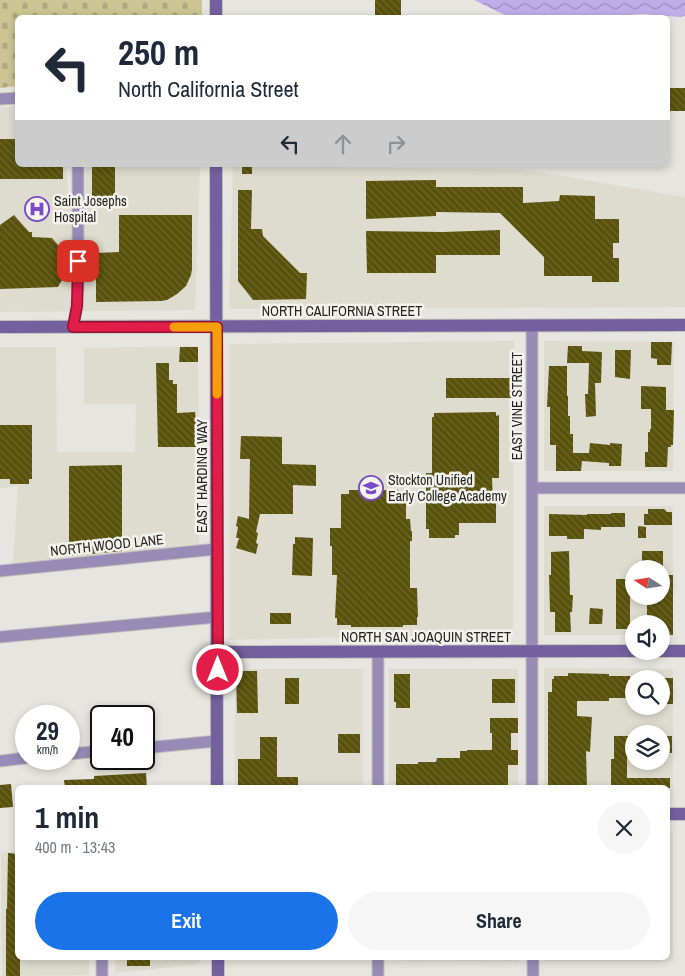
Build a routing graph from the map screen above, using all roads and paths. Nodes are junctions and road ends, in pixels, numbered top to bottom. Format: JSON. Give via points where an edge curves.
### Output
{"nodes":[{"id":1,"x":216,"y":0,"type":"edge"},
{"id":2,"x":216,"y":15,"type":"edge"},
{"id":3,"x":15,"y":98,"type":"edge"},
{"id":4,"x":0,"y":100,"type":"edge"},
{"id":5,"x":78,"y":167,"type":"edge"},
{"id":6,"x":216,"y":167,"type":"edge"},
{"id":7,"x":532,"y":325,"type":"junction"},
{"id":8,"x":685,"y":325,"type":"edge"},
{"id":9,"x":0,"y":327,"type":"edge"},
{"id":10,"x":73,"y":327,"type":"junction"},
{"id":11,"x":217,"y":327,"type":"junction"},
{"id":12,"x":532,"y":488,"type":"junction"},
{"id":13,"x":685,"y":488,"type":"edge"},
{"id":14,"x":218,"y":549,"type":"junction"},
{"id":15,"x":0,"y":571,"type":"edge"},
{"id":16,"x":217,"y":617,"type":"junction"},
{"id":17,"x":0,"y":637,"type":"edge"},
{"id":18,"x":532,"y":651,"type":"junction"},
{"id":19,"x":625,"y":651,"type":"edge"},
{"id":20,"x":670,"y":651,"type":"edge"},
{"id":21,"x":685,"y":651,"type":"edge"},
{"id":22,"x":218,"y":652,"type":"junction"},
{"id":23,"x":378,"y":652,"type":"junction"},
{"id":24,"x":217,"y":741,"type":"junction"},
{"id":25,"x":155,"y":747,"type":"edge"},
{"id":26,"x":15,"y":759,"type":"edge"},
{"id":27,"x":0,"y":761,"type":"edge"},
{"id":28,"x":217,"y":785,"type":"edge"},
{"id":29,"x":378,"y":785,"type":"edge"},
{"id":30,"x":532,"y":785,"type":"edge"},
{"id":31,"x":670,"y":814,"type":"edge"},
{"id":32,"x":685,"y":814,"type":"edge"},
{"id":33,"x":102,"y":960,"type":"edge"},
{"id":34,"x":218,"y":960,"type":"edge"},
{"id":35,"x":378,"y":960,"type":"edge"},
{"id":36,"x":532,"y":960,"type":"edge"},
{"id":37,"x":102,"y":976,"type":"edge"},
{"id":38,"x":218,"y":976,"type":"edge"},
{"id":39,"x":378,"y":976,"type":"edge"},
{"id":40,"x":532,"y":976,"type":"edge"}],
"edges":[{"from":1,"to":2,"type":"street"},
{"from":3,"to":4,"type":"street"},
{"from":5,"to":10,"type":"street","via":[[78,289]]},
{"from":6,"to":11,"type":"street","name":"EAST HARDING WAY"},
{"from":7,"to":8,"type":"street","name":"NORTH CALIFORNIA STREET"},
{"from":7,"to":11,"type":"street","name":"NORTH CALIFORNIA STREET"},
{"from":7,"to":12,"type":"street","name":"EAST VINE STREET"},
{"from":9,"to":10,"type":"street","name":"NORTH CALIFORNIA STREET"},
{"from":10,"to":11,"type":"street","name":"NORTH CALIFORNIA STREET"},
{"from":11,"to":14,"type":"street","name":"EAST HARDING WAY"},
{"from":12,"to":13,"type":"street"},
{"from":12,"to":18,"type":"street","name":"EAST VINE STREET"},
{"from":14,"to":15,"type":"street","name":"NORTH WOOD LANE"},
{"from":14,"to":16,"type":"street","name":"EAST HARDING WAY"},
{"from":16,"to":17,"type":"street"},
{"from":16,"to":22,"type":"street","name":"EAST HARDING WAY"},
{"from":18,"to":19,"type":"street","name":"NORTH SAN JOAQUIN STREET"},
{"from":18,"to":23,"type":"street","name":"NORTH SAN JOAQUIN STREET"},
{"from":18,"to":30,"type":"street","name":"EAST VINE STREET"},
{"from":20,"to":21,"type":"street"},
{"from":22,"to":23,"type":"street","name":"NORTH SAN JOAQUIN STREET"},
{"from":22,"to":24,"type":"street","name":"EAST HARDING WAY"},
{"from":23,"to":29,"type":"street"},
{"from":24,"to":25,"type":"street"},
{"from":24,"to":28,"type":"street","name":"EAST HARDING WAY"},
{"from":26,"to":27,"type":"street"},
{"from":31,"to":32,"type":"street"},
{"from":33,"to":37,"type":"street"},
{"from":34,"to":38,"type":"street"},
{"from":35,"to":39,"type":"street"},
{"from":36,"to":40,"type":"street"}]}
